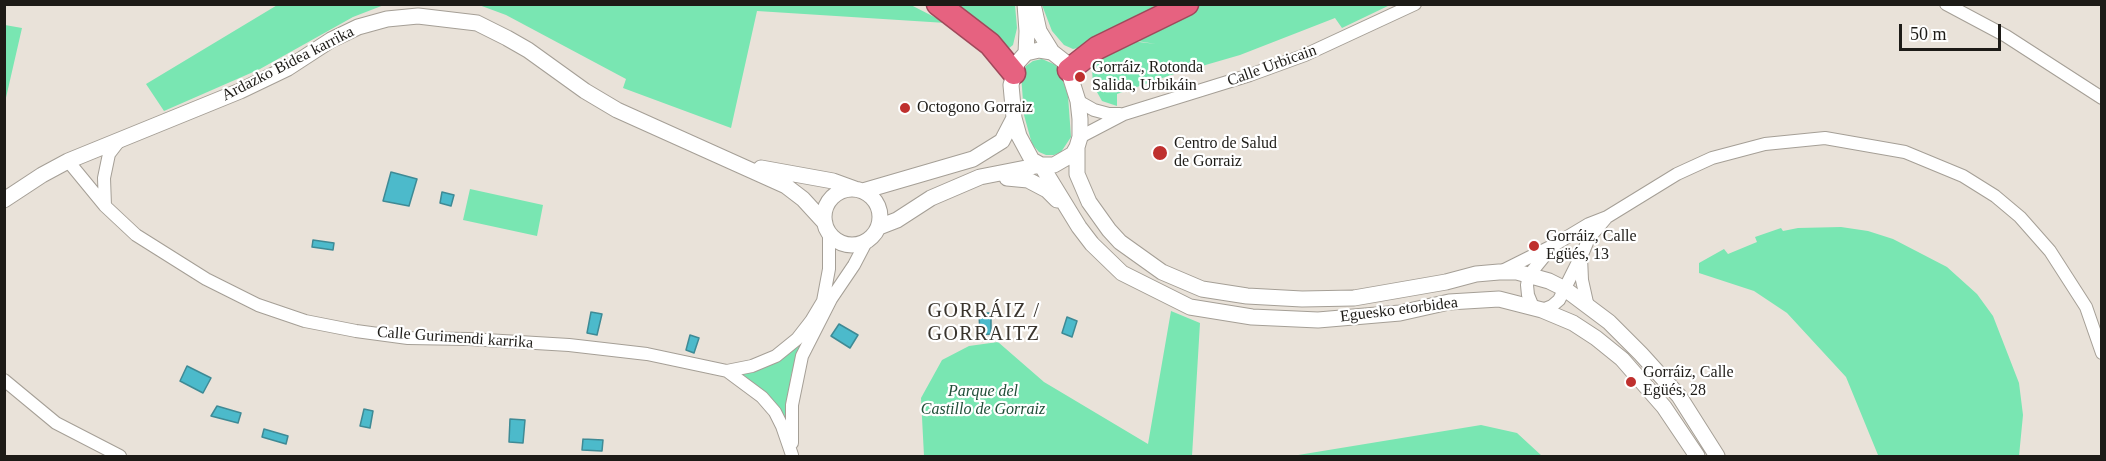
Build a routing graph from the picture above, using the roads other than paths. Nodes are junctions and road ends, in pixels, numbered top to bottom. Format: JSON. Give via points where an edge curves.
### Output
{"nodes":[{"id":1,"x":938,"y":4,"type":"edge"},
{"id":2,"x":1025,"y":4,"type":"edge"},
{"id":3,"x":1033,"y":4,"type":"edge"},
{"id":4,"x":1187,"y":4,"type":"edge"},
{"id":5,"x":1415,"y":4,"type":"edge"},
{"id":6,"x":1946,"y":4,"type":"edge"},
{"id":7,"x":1052,"y":52,"type":"junction"},
{"id":8,"x":1026,"y":53,"type":"junction"},
{"id":9,"x":1069,"y":70,"type":"junction"},
{"id":10,"x":1014,"y":73,"type":"junction"},
{"id":11,"x":2102,"y":98,"type":"edge"},
{"id":12,"x":1078,"y":101,"type":"junction"},
{"id":13,"x":1124,"y":114,"type":"junction"},
{"id":14,"x":1014,"y":118,"type":"junction"},
{"id":15,"x":119,"y":141,"type":"junction"},
{"id":16,"x":1079,"y":142,"type":"junction"},
{"id":17,"x":68,"y":162,"type":"junction"},
{"id":18,"x":737,"y":163,"type":"junction"},
{"id":19,"x":1041,"y":165,"type":"junction"},
{"id":20,"x":980,"y":177,"type":"junction"},
{"id":21,"x":859,"y":190,"type":"junction"},
{"id":22,"x":4,"y":200,"type":"edge"},
{"id":23,"x":105,"y":206,"type":"junction"},
{"id":24,"x":1068,"y":210,"type":"junction"},
{"id":25,"x":1607,"y":217,"type":"junction"},
{"id":26,"x":879,"y":227,"type":"junction"},
{"id":27,"x":827,"y":228,"type":"junction"},
{"id":28,"x":866,"y":242,"type":"junction"},
{"id":29,"x":1554,"y":245,"type":"junction"},
{"id":30,"x":1581,"y":257,"type":"junction"},
{"id":31,"x":1499,"y":272,"type":"junction"},
{"id":32,"x":1529,"y":275,"type":"junction"},
{"id":33,"x":1565,"y":290,"type":"junction"},
{"id":34,"x":1588,"y":307,"type":"junction"},
{"id":35,"x":1538,"y":308,"type":"junction"},
{"id":36,"x":2102,"y":353,"type":"edge"},
{"id":37,"x":726,"y":371,"type":"junction"},
{"id":38,"x":4,"y":380,"type":"edge"},
{"id":39,"x":120,"y":456,"type":"edge"},
{"id":40,"x":792,"y":456,"type":"edge"},
{"id":41,"x":1697,"y":456,"type":"edge"},
{"id":42,"x":1717,"y":456,"type":"edge"}],
"edges":[{"from":1,"to":10,"type":"highway","via":[[990,44]]},
{"from":2,"to":8,"type":"street"},
{"from":3,"to":7,"type":"street","via":[[1040,31]]},
{"from":4,"to":9,"type":"highway","via":[[1097,48]]},
{"from":5,"to":13,"type":"street","name":"Calle Urbicain","via":[[1305,55]]},
{"from":6,"to":11,"type":"street","via":[[2006,36]]},
{"from":7,"to":8,"type":"street"},
{"from":7,"to":9,"type":"street"},
{"from":8,"to":10,"type":"street"},
{"from":9,"to":12,"type":"street"},
{"from":10,"to":14,"type":"street"},
{"from":12,"to":13,"type":"street","name":"Calle Urbicain","via":[[1094,110]]},
{"from":12,"to":16,"type":"street"},
{"from":13,"to":16,"type":"street","name":"Calle Urbicain"},
{"from":14,"to":19,"type":"street","via":[[1026,151]]},
{"from":14,"to":21,"type":"street","via":[[1002,141],[973,159]]},
{"from":15,"to":17,"type":"street","name":"Ardazko Bidea karrika"},
{"from":15,"to":18,"type":"street","name":"Ardazko Bidea karrika","via":[[240,91],[358,27],[418,15],[477,23],[528,50],[617,110]]},
{"from":15,"to":23,"type":"street","via":[[109,154],[104,178]]},
{"from":16,"to":19,"type":"street","via":[[1072,154],[1054,165]]},
{"from":16,"to":31,"type":"street","name":"Eguesko etorbidea","via":[[1077,174],[1089,202],[1108,230],[1162,272],[1202,289],[1247,296],[1354,298]]},
{"from":17,"to":22,"type":"street","name":"Ardazko Bidea karrika"},
{"from":17,"to":23,"type":"street","name":"Calle Gurimendi karrika"},
{"from":18,"to":21,"type":"street","name":"Ardazko Bidea karrika","via":[[833,181]]},
{"from":18,"to":27,"type":"street","name":"Ardazko Bidea karrika","via":[[786,186],[803,199]]},
{"from":19,"to":20,"type":"street"},
{"from":19,"to":24,"type":"street","name":"Eguesko etorbidea"},
{"from":20,"to":24,"type":"street","via":[[1028,180],[1047,190]]},
{"from":20,"to":26,"type":"street"},
{"from":21,"to":26,"type":"street","via":[[870,196],[880,210]]},
{"from":21,"to":27,"type":"street","via":[[846,190],[831,198],[824,214]]},
{"from":23,"to":37,"type":"street","name":"Calle Gurimendi karrika","via":[[136,235],[206,279],[258,305],[305,321],[408,338],[569,345],[647,354]]},
{"from":24,"to":35,"type":"street","name":"Eguesko etorbidea","via":[[1092,244],[1122,273],[1190,307],[1318,320],[1499,299]]},
{"from":25,"to":29,"type":"street"},
{"from":25,"to":30,"type":"street","via":[[1589,238]]},
{"from":25,"to":36,"type":"street","via":[[1677,174],[1712,158],[1765,144],[1826,138],[1905,152],[1963,176],[2020,217],[2050,251],[2086,307]]},
{"from":26,"to":28,"type":"street"},
{"from":27,"to":28,"type":"street","via":[[842,244]]},
{"from":27,"to":37,"type":"street","via":[[829,269],[823,301],[811,321],[776,356]]},
{"from":28,"to":40,"type":"street","via":[[802,356],[792,405]]},
{"from":29,"to":31,"type":"street"},
{"from":29,"to":32,"type":"street"},
{"from":30,"to":33,"type":"street"},
{"from":30,"to":34,"type":"street"},
{"from":31,"to":32,"type":"street","name":"Eguesko etorbidea"},
{"from":32,"to":33,"type":"street","name":"Eguesko etorbidea"},
{"from":32,"to":35,"type":"street","via":[[1528,295]]},
{"from":33,"to":34,"type":"street","name":"Eguesko etorbidea"},
{"from":33,"to":35,"type":"street","via":[[1552,306]]},
{"from":34,"to":42,"type":"street","name":"Eguesko etorbidea","via":[[1609,322],[1679,396]]},
{"from":35,"to":41,"type":"street","name":"Eguesko etorbidea","via":[[1573,323],[1622,359],[1664,407]]},
{"from":37,"to":40,"type":"street","name":"Calle Gurimendi karrika","via":[[775,412]]},
{"from":38,"to":39,"type":"street","via":[[56,423]]}]}
